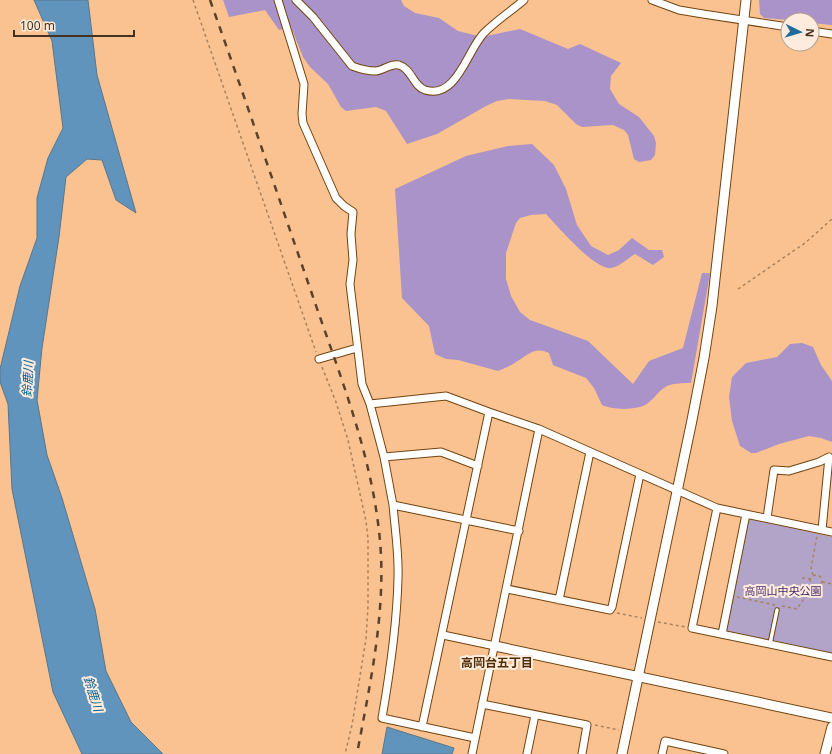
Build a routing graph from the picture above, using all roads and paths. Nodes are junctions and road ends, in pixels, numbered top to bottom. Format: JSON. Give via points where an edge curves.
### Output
{"nodes":[{"id":1,"x":193,"y":0,"type":"edge"},
{"id":2,"x":278,"y":0,"type":"edge"},
{"id":3,"x":296,"y":0,"type":"edge"},
{"id":4,"x":524,"y":0,"type":"edge"},
{"id":5,"x":652,"y":0,"type":"edge"},
{"id":6,"x":746,"y":0,"type":"edge"},
{"id":7,"x":744,"y":21,"type":"junction"},
{"id":8,"x":780,"y":26,"type":"edge"},
{"id":9,"x":820,"y":32,"type":"edge"},
{"id":10,"x":832,"y":34,"type":"edge"},
{"id":11,"x":832,"y":219,"type":"edge"},
{"id":12,"x":738,"y":289,"type":"dead end"},
{"id":13,"x":357,"y":348,"type":"junction"},
{"id":14,"x":319,"y":359,"type":"junction"},
{"id":15,"x":370,"y":404,"type":"junction"},
{"id":16,"x":489,"y":412,"type":"junction"},
{"id":17,"x":540,"y":429,"type":"junction"},
{"id":18,"x":590,"y":452,"type":"junction"},
{"id":19,"x":384,"y":457,"type":"junction"},
{"id":20,"x":478,"y":466,"type":"junction"},
{"id":21,"x":640,"y":474,"type":"junction"},
{"id":22,"x":677,"y":491,"type":"junction"},
{"id":23,"x":393,"y":505,"type":"junction"},
{"id":24,"x":717,"y":508,"type":"junction"},
{"id":25,"x":746,"y":514,"type":"junction"},
{"id":26,"x":767,"y":518,"type":"junction"},
{"id":27,"x":466,"y":520,"type":"junction"},
{"id":28,"x":519,"y":531,"type":"junction"},
{"id":29,"x":832,"y":532,"type":"edge"},
{"id":30,"x":820,"y":533,"type":"junction"},
{"id":31,"x":813,"y":575,"type":"junction"},
{"id":32,"x":802,"y":578,"type":"dead end"},
{"id":33,"x":810,"y":579,"type":"junction"},
{"id":34,"x":822,"y":582,"type":"junction"},
{"id":35,"x":832,"y":584,"type":"edge"},
{"id":36,"x":812,"y":587,"type":"junction"},
{"id":37,"x":507,"y":589,"type":"junction"},
{"id":38,"x":730,"y":596,"type":"junction"},
{"id":39,"x":559,"y":600,"type":"junction"},
{"id":40,"x":610,"y":610,"type":"junction"},
{"id":41,"x":777,"y":610,"type":"dead end"},
{"id":42,"x":642,"y":618,"type":"dead end"},
{"id":43,"x":658,"y":622,"type":"dead end"},
{"id":44,"x":692,"y":628,"type":"junction"},
{"id":45,"x":722,"y":634,"type":"junction"},
{"id":46,"x":442,"y":635,"type":"junction"},
{"id":47,"x":770,"y":644,"type":"junction"},
{"id":48,"x":495,"y":646,"type":"junction"},
{"id":49,"x":832,"y":657,"type":"edge"},
{"id":50,"x":638,"y":677,"type":"junction"},
{"id":51,"x":482,"y":704,"type":"junction"},
{"id":52,"x":535,"y":715,"type":"junction"},
{"id":53,"x":832,"y":718,"type":"edge"},
{"id":54,"x":588,"y":725,"type":"junction"},
{"id":55,"x":422,"y":727,"type":"junction"},
{"id":56,"x":832,"y":727,"type":"edge"},
{"id":57,"x":619,"y":730,"type":"dead end"},
{"id":58,"x":475,"y":738,"type":"junction"},
{"id":59,"x":345,"y":754,"type":"edge"},
{"id":60,"x":472,"y":754,"type":"edge"},
{"id":61,"x":527,"y":754,"type":"edge"},
{"id":62,"x":582,"y":754,"type":"edge"},
{"id":63,"x":622,"y":754,"type":"edge"},
{"id":64,"x":662,"y":754,"type":"edge"},
{"id":65,"x":719,"y":754,"type":"edge"},
{"id":66,"x":825,"y":754,"type":"edge"}],
"edges":[{"from":1,"to":14,"type":"path"},
{"from":2,"to":13,"type":"street","via":[[304,84],[303,123],[336,198],[353,212],[350,284]]},
{"from":3,"to":4,"type":"street","via":[[352,66],[376,71],[399,65],[408,70],[424,90],[436,91],[445,89],[454,80],[485,32]]},
{"from":5,"to":7,"type":"street","via":[[679,10]]},
{"from":6,"to":7,"type":"street"},
{"from":7,"to":8,"type":"street"},
{"from":7,"to":22,"type":"street","via":[[712,306]]},
{"from":9,"to":10,"type":"street"},
{"from":11,"to":12,"type":"path","via":[[805,243]]},
{"from":13,"to":14,"type":"street"},
{"from":13,"to":15,"type":"street","via":[[362,384]]},
{"from":14,"to":59,"type":"path","via":[[348,440],[368,539],[366,639]]},
{"from":15,"to":16,"type":"street","via":[[446,396]]},
{"from":15,"to":19,"type":"street"},
{"from":16,"to":17,"type":"street"},
{"from":16,"to":20,"type":"street"},
{"from":17,"to":18,"type":"street"},
{"from":17,"to":28,"type":"street"},
{"from":18,"to":21,"type":"street"},
{"from":18,"to":39,"type":"street"},
{"from":19,"to":20,"type":"street","via":[[441,452]]},
{"from":19,"to":23,"type":"street"},
{"from":20,"to":27,"type":"street"},
{"from":21,"to":22,"type":"street"},
{"from":21,"to":40,"type":"street"},
{"from":22,"to":24,"type":"street"},
{"from":22,"to":50,"type":"street"},
{"from":23,"to":27,"type":"street"},
{"from":23,"to":55,"type":"street","via":[[398,577],[397,605],[392,660],[382,718]]},
{"from":24,"to":25,"type":"street"},
{"from":24,"to":44,"type":"street"},
{"from":25,"to":26,"type":"street"},
{"from":25,"to":38,"type":"street"},
{"from":26,"to":30,"type":"street"},
{"from":26,"to":30,"type":"street","via":[[774,470],[789,471],[829,457]]},
{"from":27,"to":28,"type":"street"},
{"from":27,"to":46,"type":"street"},
{"from":28,"to":37,"type":"street"},
{"from":29,"to":30,"type":"street"},
{"from":30,"to":31,"type":"path","via":[[811,568]]},
{"from":31,"to":33,"type":"path"},
{"from":31,"to":34,"type":"path","via":[[820,576]]},
{"from":32,"to":33,"type":"path"},
{"from":33,"to":36,"type":"path"},
{"from":34,"to":35,"type":"path"},
{"from":34,"to":36,"type":"path","via":[[819,586]]},
{"from":36,"to":38,"type":"path","via":[[797,609]]},
{"from":37,"to":39,"type":"street"},
{"from":37,"to":48,"type":"street"},
{"from":38,"to":45,"type":"street"},
{"from":39,"to":40,"type":"street"},
{"from":40,"to":42,"type":"path"},
{"from":41,"to":47,"type":"lane"},
{"from":43,"to":44,"type":"path"},
{"from":44,"to":45,"type":"street"},
{"from":45,"to":47,"type":"street"},
{"from":46,"to":48,"type":"street"},
{"from":46,"to":55,"type":"street"},
{"from":47,"to":49,"type":"street"},
{"from":48,"to":50,"type":"street"},
{"from":48,"to":51,"type":"street"},
{"from":50,"to":53,"type":"street"},
{"from":50,"to":63,"type":"street"},
{"from":51,"to":52,"type":"street"},
{"from":51,"to":58,"type":"street"},
{"from":52,"to":54,"type":"street"},
{"from":52,"to":61,"type":"street"},
{"from":54,"to":57,"type":"path"},
{"from":54,"to":62,"type":"street"},
{"from":55,"to":58,"type":"street"},
{"from":56,"to":66,"type":"street"},
{"from":58,"to":60,"type":"street"},
{"from":64,"to":65,"type":"street","via":[[665,741]]}]}
